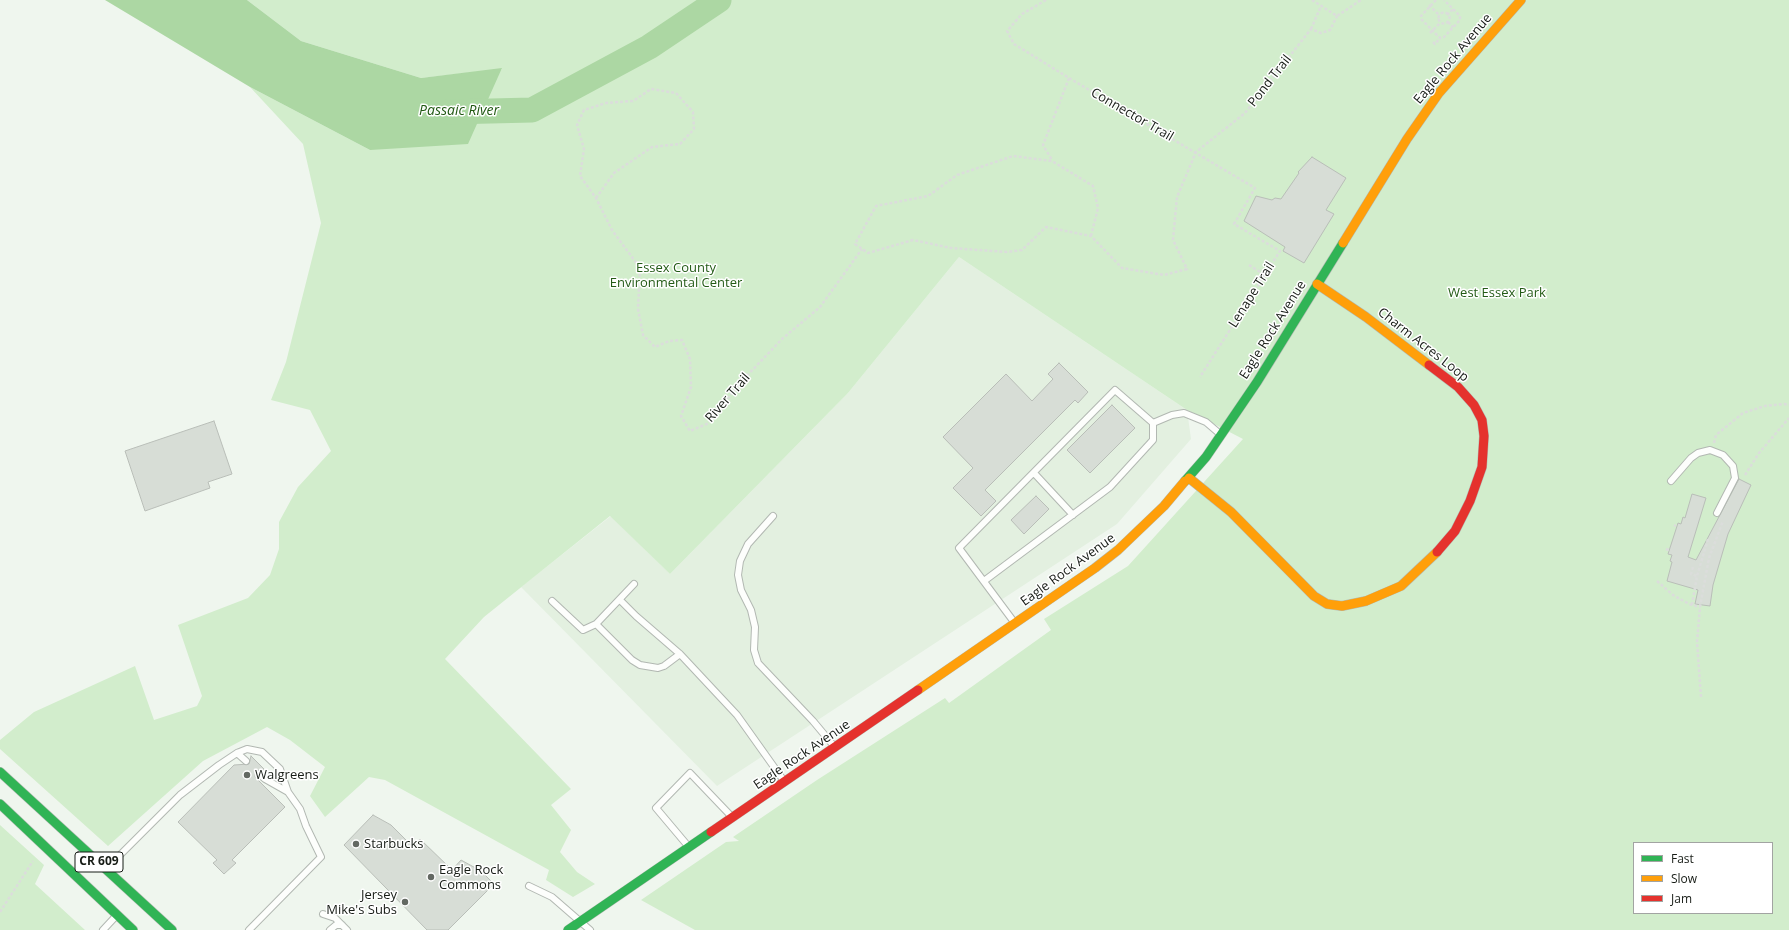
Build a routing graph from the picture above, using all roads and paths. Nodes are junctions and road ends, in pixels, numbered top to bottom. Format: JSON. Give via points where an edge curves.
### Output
{"nodes":[{"id":1,"x":1046,"y":0,"type":"edge"},
{"id":2,"x":1312,"y":0,"type":"edge"},
{"id":3,"x":1361,"y":0,"type":"edge"},
{"id":4,"x":1436,"y":0,"type":"edge"},
{"id":5,"x":1444,"y":0,"type":"edge"},
{"id":6,"x":1521,"y":0,"type":"edge"},
{"id":7,"x":1321,"y":6,"type":"junction"},
{"id":8,"x":1429,"y":6,"type":"junction"},
{"id":9,"x":1453,"y":9,"type":"junction"},
{"id":10,"x":1439,"y":15,"type":"junction"},
{"id":11,"x":1447,"y":15,"type":"junction"},
{"id":12,"x":1337,"y":16,"type":"junction"},
{"id":13,"x":1448,"y":22,"type":"junction"},
{"id":14,"x":1440,"y":23,"type":"junction"},
{"id":15,"x":1453,"y":27,"type":"junction"},
{"id":16,"x":1311,"y":29,"type":"junction"},
{"id":17,"x":1433,"y":30,"type":"junction"},
{"id":18,"x":1430,"y":33,"type":"dead end"},
{"id":19,"x":1440,"y":38,"type":"junction"},
{"id":20,"x":1432,"y":42,"type":"dead end"},
{"id":21,"x":1069,"y":78,"type":"junction"},
{"id":22,"x":1196,"y":152,"type":"junction"},
{"id":23,"x":1052,"y":160,"type":"junction"},
{"id":24,"x":596,"y":198,"type":"junction"},
{"id":25,"x":1091,"y":236,"type":"junction"},
{"id":26,"x":862,"y":249,"type":"junction"},
{"id":27,"x":1249,"y":265,"type":"dead end"},
{"id":28,"x":1265,"y":275,"type":"junction"},
{"id":29,"x":1317,"y":284,"type":"junction"},
{"id":30,"x":1200,"y":377,"type":"dead end"},
{"id":31,"x":1789,"y":405,"type":"edge"},
{"id":32,"x":1789,"y":418,"type":"edge"},
{"id":33,"x":1153,"y":423,"type":"junction"},
{"id":34,"x":1222,"y":435,"type":"junction"},
{"id":35,"x":1710,"y":450,"type":"junction"},
{"id":36,"x":1034,"y":473,"type":"junction"},
{"id":37,"x":1189,"y":478,"type":"junction"},
{"id":38,"x":1671,"y":480,"type":"dead end"},
{"id":39,"x":1742,"y":480,"type":"dead end"},
{"id":40,"x":1717,"y":512,"type":"dead end"},
{"id":41,"x":1074,"y":515,"type":"junction"},
{"id":42,"x":773,"y":516,"type":"dead end"},
{"id":43,"x":1724,"y":517,"type":"dead end"},
{"id":44,"x":1708,"y":539,"type":"dead end"},
{"id":45,"x":1693,"y":567,"type":"dead end"},
{"id":46,"x":1697,"y":576,"type":"junction"},
{"id":47,"x":984,"y":581,"type":"junction"},
{"id":48,"x":1657,"y":581,"type":"dead end"},
{"id":49,"x":634,"y":584,"type":"dead end"},
{"id":50,"x":620,"y":600,"type":"junction"},
{"id":51,"x":552,"y":601,"type":"dead end"},
{"id":52,"x":1692,"y":605,"type":"junction"},
{"id":53,"x":1700,"y":607,"type":"junction"},
{"id":54,"x":596,"y":624,"type":"junction"},
{"id":55,"x":1015,"y":624,"type":"junction"},
{"id":56,"x":680,"y":654,"type":"junction"},
{"id":57,"x":1701,"y":697,"type":"dead end"},
{"id":58,"x":835,"y":748,"type":"junction"},
{"id":59,"x":237,"y":753,"type":"junction"},
{"id":60,"x":246,"y":761,"type":"dead end"},
{"id":61,"x":0,"y":772,"type":"edge"},
{"id":62,"x":259,"y":774,"type":"dead end"},
{"id":63,"x":785,"y":782,"type":"junction"},
{"id":64,"x":288,"y":792,"type":"junction"},
{"id":65,"x":0,"y":804,"type":"edge"},
{"id":66,"x":733,"y":818,"type":"junction"},
{"id":67,"x":689,"y":848,"type":"junction"},
{"id":68,"x":33,"y":861,"type":"dead end"},
{"id":69,"x":106,"y":868,"type":"junction"},
{"id":70,"x":529,"y":886,"type":"dead end"},
{"id":71,"x":0,"y":912,"type":"edge"},
{"id":72,"x":117,"y":914,"type":"junction"},
{"id":73,"x":323,"y":914,"type":"dead end"},
{"id":74,"x":581,"y":921,"type":"junction"},
{"id":75,"x":342,"y":925,"type":"junction"},
{"id":76,"x":103,"y":930,"type":"edge"},
{"id":77,"x":133,"y":930,"type":"edge"},
{"id":78,"x":172,"y":930,"type":"edge"},
{"id":79,"x":248,"y":930,"type":"edge"},
{"id":80,"x":330,"y":930,"type":"edge"},
{"id":81,"x":347,"y":930,"type":"edge"},
{"id":82,"x":568,"y":930,"type":"edge"},
{"id":83,"x":590,"y":930,"type":"edge"}],
"edges":[{"from":1,"to":21,"type":"path","via":[[1022,14],[1007,31],[1014,44]]},
{"from":2,"to":7,"type":"path"},
{"from":3,"to":12,"type":"path"},
{"from":4,"to":8,"type":"path"},
{"from":5,"to":9,"type":"path"},
{"from":6,"to":29,"type":"main road","name":"Eagle Rock Avenue","via":[[1439,93],[1407,139]]},
{"from":7,"to":12,"type":"path"},
{"from":7,"to":16,"type":"path","name":"Pond Trail"},
{"from":8,"to":10,"type":"path"},
{"from":8,"to":17,"type":"path","via":[[1421,19]]},
{"from":9,"to":11,"type":"path"},
{"from":9,"to":15,"type":"path","via":[[1460,16],[1460,20]]},
{"from":10,"to":11,"type":"path"},
{"from":10,"to":14,"type":"path"},
{"from":11,"to":13,"type":"path"},
{"from":12,"to":16,"type":"path","via":[[1330,30],[1321,32]]},
{"from":13,"to":14,"type":"path"},
{"from":13,"to":15,"type":"path"},
{"from":14,"to":17,"type":"path"},
{"from":15,"to":19,"type":"path"},
{"from":16,"to":22,"type":"path","name":"Pond Trail","via":[[1245,113]]},
{"from":17,"to":18,"type":"path"},
{"from":17,"to":19,"type":"path"},
{"from":19,"to":20,"type":"path","via":[[1434,44]]},
{"from":21,"to":22,"type":"path","name":"Connector Trail"},
{"from":21,"to":23,"type":"path","via":[[1044,145]]},
{"from":22,"to":25,"type":"path","via":[[1176,197],[1173,240],[1187,270],[1164,275],[1122,268]]},
{"from":22,"to":28,"type":"path","name":"Lenape Trail","via":[[1256,188],[1234,224],[1280,251]]},
{"from":23,"to":25,"type":"path","via":[[1092,186],[1098,208]]},
{"from":23,"to":26,"type":"path","via":[[1013,156],[957,175],[928,196],[876,206],[855,244]]},
{"from":24,"to":24,"type":"path","name":"River Trail","via":[[580,176],[584,149],[577,125],[584,110],[606,103],[633,101],[651,89],[676,93],[693,112],[694,129],[680,144],[652,147],[614,173]]},
{"from":24,"to":26,"type":"path","name":"River Trail","via":[[612,230],[640,268],[638,309],[643,335],[655,347],[670,341],[682,340],[690,359],[691,387],[681,416],[690,432],[709,424],[740,383],[782,339],[820,307]]},
{"from":25,"to":26,"type":"path","via":[[1046,227],[1022,250],[1007,252],[951,248],[913,240],[868,253]]},
{"from":27,"to":28,"type":"path"},
{"from":28,"to":30,"type":"path","name":"Lenape Trail"},
{"from":29,"to":34,"type":"main road","name":"Eagle Rock Avenue"},
{"from":29,"to":37,"type":"main road","name":"Charm Acres Loop","via":[[1438,371],[1474,404],[1482,420],[1482,467],[1455,532],[1430,560],[1401,586],[1366,601],[1342,606],[1327,604],[1314,596],[1231,512]]},
{"from":31,"to":35,"type":"path","via":[[1766,406],[1743,413],[1716,435]]},
{"from":32,"to":39,"type":"path","via":[[1758,453]]},
{"from":33,"to":34,"type":"lane","via":[[1172,415],[1184,414],[1206,422]]},
{"from":33,"to":36,"type":"lane","via":[[1115,390]]},
{"from":33,"to":41,"type":"lane","via":[[1153,440],[1110,487]]},
{"from":34,"to":37,"type":"main road","name":"Eagle Rock Avenue"},
{"from":35,"to":38,"type":"lane","via":[[1691,458]]},
{"from":35,"to":40,"type":"lane","via":[[1723,455],[1729,461],[1735,478]]},
{"from":36,"to":41,"type":"lane"},
{"from":36,"to":47,"type":"lane","via":[[959,548]]},
{"from":37,"to":55,"type":"main road","name":"Eagle Rock Avenue","via":[[1118,550]]},
{"from":41,"to":47,"type":"lane"},
{"from":42,"to":58,"type":"lane","via":[[748,544],[740,561],[738,575],[741,590],[756,627],[754,650],[758,663],[814,721]]},
{"from":43,"to":53,"type":"path","via":[[1709,558]]},
{"from":44,"to":46,"type":"path"},
{"from":45,"to":46,"type":"path","via":[[1690,574]]},
{"from":46,"to":52,"type":"path"},
{"from":47,"to":55,"type":"lane"},
{"from":48,"to":52,"type":"path","via":[[1673,595]]},
{"from":49,"to":50,"type":"lane"},
{"from":50,"to":54,"type":"lane"},
{"from":50,"to":56,"type":"lane"},
{"from":51,"to":54,"type":"lane","via":[[582,630]]},
{"from":52,"to":53,"type":"path"},
{"from":53,"to":57,"type":"path","via":[[1697,642]]},
{"from":54,"to":56,"type":"lane","via":[[640,665],[649,668],[664,666]]},
{"from":55,"to":58,"type":"main road","name":"Eagle Rock Avenue"},
{"from":56,"to":63,"type":"lane","via":[[737,715]]},
{"from":58,"to":63,"type":"main road","name":"Eagle Rock Avenue"},
{"from":59,"to":60,"type":"lane"},
{"from":59,"to":64,"type":"lane","via":[[247,749],[262,752],[280,769]]},
{"from":59,"to":69,"type":"lane","via":[[180,794]]},
{"from":61,"to":69,"type":"main road","number":"CR 609"},
{"from":62,"to":64,"type":"lane"},
{"from":63,"to":66,"type":"main road","name":"Eagle Rock Avenue"},
{"from":64,"to":79,"type":"lane","via":[[300,809],[321,857]]},
{"from":65,"to":72,"type":"main road","number":"CR 609"},
{"from":66,"to":67,"type":"main road","name":"Eagle Rock Avenue"},
{"from":66,"to":67,"type":"lane","via":[[690,773],[656,808]]},
{"from":67,"to":74,"type":"main road","name":"Eagle Rock Avenue"},
{"from":68,"to":71,"type":"path"},
{"from":69,"to":78,"type":"main road","number":"CR 609"},
{"from":70,"to":74,"type":"lane","via":[[552,897]]},
{"from":72,"to":76,"type":"lane"},
{"from":72,"to":77,"type":"main road","number":"CR 609"},
{"from":73,"to":75,"type":"lane","via":[[335,918]]},
{"from":74,"to":82,"type":"main road","name":"Eagle Rock Avenue"},
{"from":74,"to":83,"type":"lane"},
{"from":75,"to":80,"type":"lane","via":[[336,925]]},
{"from":75,"to":81,"type":"lane"}]}
